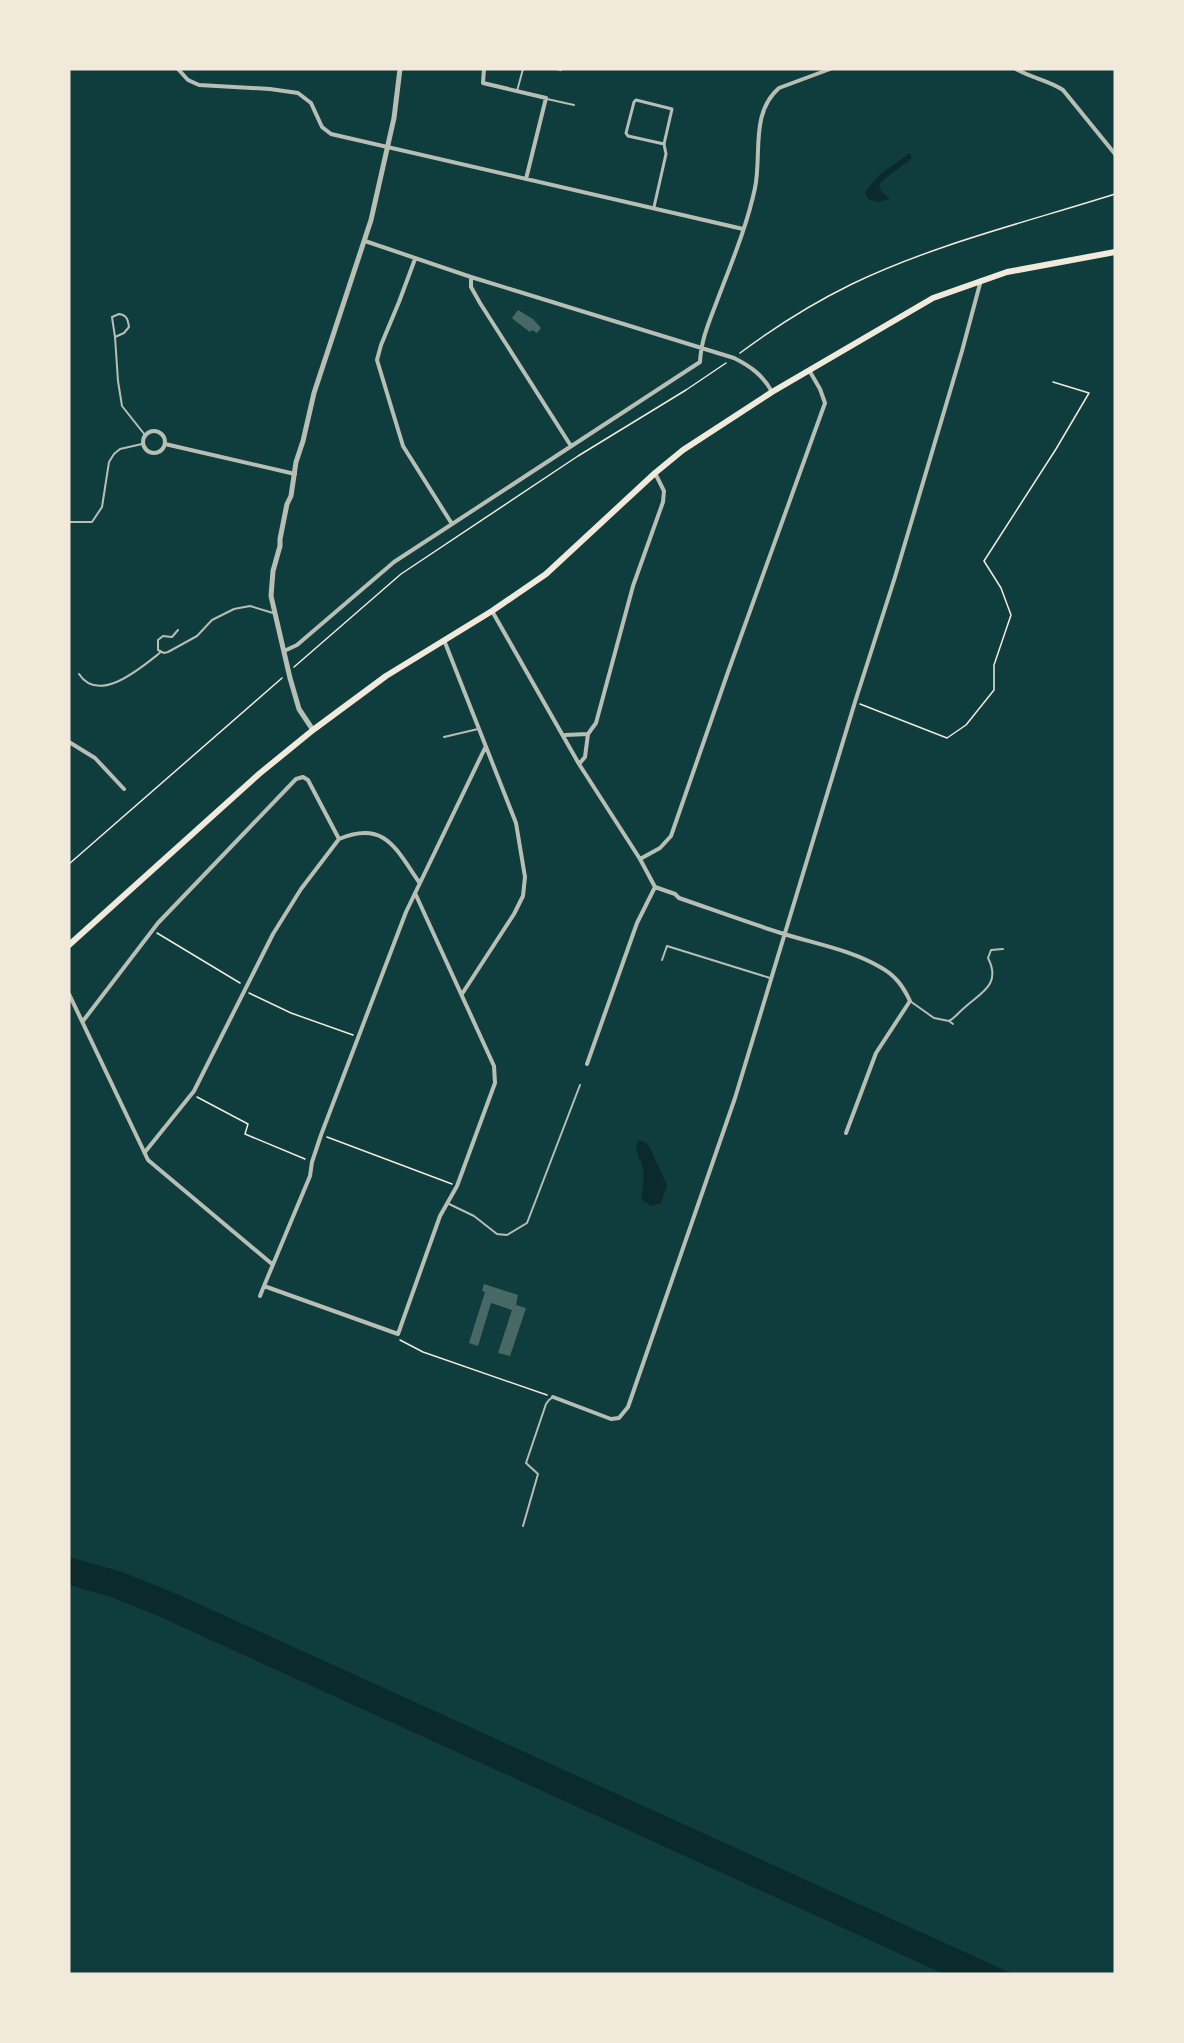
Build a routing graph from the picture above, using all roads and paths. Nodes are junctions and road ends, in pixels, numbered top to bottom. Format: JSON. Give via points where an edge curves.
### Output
{"nodes":[{"id":1,"x":178,"y":69,"type":"edge"},
{"id":2,"x":400,"y":69,"type":"edge"},
{"id":3,"x":484,"y":69,"type":"edge"},
{"id":4,"x":523,"y":69,"type":"edge"},
{"id":5,"x":556,"y":69,"type":"edge"},
{"id":6,"x":830,"y":69,"type":"edge"},
{"id":7,"x":1016,"y":69,"type":"edge"},
{"id":8,"x":561,"y":70,"type":"edge"},
{"id":9,"x":518,"y":91,"type":"junction"},
{"id":10,"x":546,"y":98,"type":"junction"},
{"id":11,"x":574,"y":105,"type":"dead end"},
{"id":12,"x":664,"y":144,"type":"junction"},
{"id":13,"x":388,"y":147,"type":"junction"},
{"id":14,"x":1115,"y":154,"type":"edge"},
{"id":15,"x":526,"y":178,"type":"junction"},
{"id":16,"x":1115,"y":194,"type":"edge"},
{"id":17,"x":654,"y":207,"type":"junction"},
{"id":18,"x":743,"y":229,"type":"junction"},
{"id":19,"x":365,"y":241,"type":"junction"},
{"id":20,"x":1115,"y":252,"type":"edge"},
{"id":21,"x":415,"y":259,"type":"junction"},
{"id":22,"x":471,"y":277,"type":"junction"},
{"id":23,"x":981,"y":279,"type":"junction"},
{"id":24,"x":116,"y":337,"type":"junction"},
{"id":25,"x":700,"y":348,"type":"junction"},
{"id":26,"x":734,"y":357,"type":"junction"},
{"id":27,"x":809,"y":370,"type":"junction"},
{"id":28,"x":1053,"y":382,"type":"dead end"},
{"id":29,"x":772,"y":392,"type":"junction"},
{"id":30,"x":145,"y":435,"type":"junction"},
{"id":31,"x":142,"y":444,"type":"junction"},
{"id":32,"x":165,"y":444,"type":"junction"},
{"id":33,"x":572,"y":446,"type":"junction"},
{"id":34,"x":655,"y":473,"type":"junction"},
{"id":35,"x":295,"y":474,"type":"junction"},
{"id":36,"x":69,"y":522,"type":"edge"},
{"id":37,"x":452,"y":524,"type":"junction"},
{"id":38,"x":492,"y":611,"type":"junction"},
{"id":39,"x":275,"y":614,"type":"junction"},
{"id":40,"x":178,"y":630,"type":"dead end"},
{"id":41,"x":444,"y":640,"type":"junction"},
{"id":42,"x":284,"y":651,"type":"junction"},
{"id":43,"x":160,"y":652,"type":"junction"},
{"id":44,"x":288,"y":672,"type":"junction"},
{"id":45,"x":79,"y":674,"type":"dead end"},
{"id":46,"x":862,"y":704,"type":"dead end"},
{"id":47,"x":478,"y":729,"type":"junction"},
{"id":48,"x":313,"y":730,"type":"junction"},
{"id":49,"x":588,"y":734,"type":"junction"},
{"id":50,"x":565,"y":735,"type":"junction"},
{"id":51,"x":444,"y":737,"type":"dead end"},
{"id":52,"x":69,"y":742,"type":"edge"},
{"id":53,"x":485,"y":748,"type":"junction"},
{"id":54,"x":579,"y":764,"type":"junction"},
{"id":55,"x":124,"y":789,"type":"dead end"},
{"id":56,"x":339,"y":839,"type":"junction"},
{"id":57,"x":640,"y":859,"type":"junction"},
{"id":58,"x":69,"y":864,"type":"edge"},
{"id":59,"x":419,"y":882,"type":"junction"},
{"id":60,"x":654,"y":887,"type":"junction"},
{"id":61,"x":415,"y":893,"type":"junction"},
{"id":62,"x":152,"y":930,"type":"junction"},
{"id":63,"x":785,"y":934,"type":"junction"},
{"id":64,"x":69,"y":945,"type":"edge"},
{"id":65,"x":1003,"y":949,"type":"dead end"},
{"id":66,"x":662,"y":960,"type":"dead end"},
{"id":67,"x":772,"y":979,"type":"junction"},
{"id":68,"x":245,"y":989,"type":"junction"},
{"id":69,"x":69,"y":994,"type":"edge"},
{"id":70,"x":462,"y":995,"type":"junction"},
{"id":71,"x":910,"y":1001,"type":"junction"},
{"id":72,"x":83,"y":1021,"type":"junction"},
{"id":73,"x":949,"y":1021,"type":"junction"},
{"id":74,"x":953,"y":1024,"type":"dead end"},
{"id":75,"x":357,"y":1037,"type":"junction"},
{"id":76,"x":587,"y":1064,"type":"dead end"},
{"id":77,"x":580,"y":1085,"type":"dead end"},
{"id":78,"x":193,"y":1093,"type":"junction"},
{"id":79,"x":846,"y":1133,"type":"dead end"},
{"id":80,"x":321,"y":1135,"type":"junction"},
{"id":81,"x":145,"y":1152,"type":"junction"},
{"id":82,"x":312,"y":1161,"type":"junction"},
{"id":83,"x":457,"y":1186,"type":"junction"},
{"id":84,"x":447,"y":1203,"type":"junction"},
{"id":85,"x":272,"y":1264,"type":"junction"},
{"id":86,"x":264,"y":1286,"type":"junction"},
{"id":87,"x":260,"y":1296,"type":"dead end"},
{"id":88,"x":398,"y":1336,"type":"junction"},
{"id":89,"x":554,"y":1397,"type":"junction"},
{"id":90,"x":523,"y":1526,"type":"dead end"}],
"edges":[{"from":1,"to":13,"type":"street","via":[[199,85],[298,93],[313,105],[327,132]]},
{"from":2,"to":13,"type":"street"},
{"from":3,"to":9,"type":"street","via":[[483,83]]},
{"from":4,"to":9,"type":"lane"},
{"from":5,"to":8,"type":"lane"},
{"from":6,"to":18,"type":"street","via":[[779,88],[768,100],[760,123],[755,188]]},
{"from":7,"to":14,"type":"street","via":[[1063,90]]},
{"from":9,"to":10,"type":"street"},
{"from":10,"to":11,"type":"lane"},
{"from":10,"to":15,"type":"street"},
{"from":12,"to":12,"type":"street","via":[[672,109],[636,100],[626,133]]},
{"from":12,"to":17,"type":"street","via":[[666,154]]},
{"from":13,"to":15,"type":"street"},
{"from":13,"to":19,"type":"street"},
{"from":15,"to":17,"type":"street"},
{"from":16,"to":26,"type":"path","via":[[892,266],[809,308]]},
{"from":17,"to":18,"type":"street"},
{"from":18,"to":25,"type":"street"},
{"from":19,"to":21,"type":"street"},
{"from":19,"to":35,"type":"street","via":[[314,393]]},
{"from":20,"to":23,"type":"main road"},
{"from":21,"to":22,"type":"street"},
{"from":21,"to":37,"type":"street","via":[[378,360],[403,446]]},
{"from":22,"to":25,"type":"street"},
{"from":22,"to":33,"type":"street","via":[[471,287],[480,303]]},
{"from":23,"to":27,"type":"main road","via":[[933,298]]},
{"from":23,"to":63,"type":"street","via":[[896,577]]},
{"from":24,"to":24,"type":"lane","via":[[129,327],[123,314],[112,317]]},
{"from":24,"to":30,"type":"lane","via":[[122,406]]},
{"from":25,"to":26,"type":"street"},
{"from":25,"to":33,"type":"street","via":[[700,363]]},
{"from":26,"to":29,"type":"street","via":[[751,366]]},
{"from":26,"to":44,"type":"path","via":[[401,574]]},
{"from":27,"to":29,"type":"main road"},
{"from":27,"to":57,"type":"street","via":[[825,403],[671,836],[660,848]]},
{"from":28,"to":46,"type":"path","via":[[1089,393],[984,561],[1001,588],[1011,615],[994,665],[994,690],[966,725],[947,738]]},
{"from":29,"to":34,"type":"main road"},
{"from":30,"to":31,"type":"street"},
{"from":30,"to":32,"type":"street","via":[[158,432],[164,436]]},
{"from":31,"to":32,"type":"street","via":[[157,452]]},
{"from":31,"to":36,"type":"lane","via":[[114,454],[109,462],[102,507],[92,522]]},
{"from":32,"to":35,"type":"street"},
{"from":33,"to":37,"type":"street"},
{"from":34,"to":38,"type":"main road","via":[[564,559]]},
{"from":34,"to":49,"type":"street","via":[[664,491],[663,502],[633,586],[596,723]]},
{"from":35,"to":39,"type":"street","via":[[273,571],[271,596]]},
{"from":37,"to":42,"type":"street","via":[[394,562],[297,645]]},
{"from":38,"to":41,"type":"main road"},
{"from":38,"to":50,"type":"street"},
{"from":39,"to":42,"type":"street"},
{"from":39,"to":43,"type":"lane","via":[[256,606],[234,609],[212,620],[197,636],[168,652]]},
{"from":40,"to":43,"type":"lane","via":[[172,637],[158,640]]},
{"from":41,"to":47,"type":"street"},
{"from":41,"to":48,"type":"main road","via":[[386,675]]},
{"from":42,"to":44,"type":"street"},
{"from":43,"to":45,"type":"lane","via":[[128,676],[109,684],[93,685]]},
{"from":44,"to":48,"type":"street","via":[[299,709]]},
{"from":44,"to":58,"type":"path"},
{"from":47,"to":51,"type":"lane"},
{"from":47,"to":53,"type":"street"},
{"from":48,"to":64,"type":"main road"},
{"from":49,"to":50,"type":"street"},
{"from":49,"to":54,"type":"street","via":[[585,757]]},
{"from":50,"to":54,"type":"street"},
{"from":52,"to":55,"type":"street","via":[[95,758]]},
{"from":53,"to":59,"type":"street"},
{"from":53,"to":70,"type":"street","via":[[516,823],[525,877],[523,896],[514,914]]},
{"from":54,"to":57,"type":"street"},
{"from":56,"to":59,"type":"street","via":[[367,832],[384,838]]},
{"from":56,"to":62,"type":"street","via":[[303,777],[290,784]]},
{"from":56,"to":68,"type":"street","via":[[301,888]]},
{"from":57,"to":60,"type":"street"},
{"from":59,"to":61,"type":"street"},
{"from":60,"to":63,"type":"street"},
{"from":60,"to":76,"type":"street","via":[[637,923]]},
{"from":61,"to":70,"type":"street"},
{"from":61,"to":75,"type":"street"},
{"from":62,"to":68,"type":"path"},
{"from":62,"to":72,"type":"street"},
{"from":63,"to":67,"type":"street"},
{"from":63,"to":71,"type":"street","via":[[854,954],[882,968],[897,979]]},
{"from":65,"to":73,"type":"lane","via":[[992,950],[988,958],[992,975],[987,989]]},
{"from":66,"to":67,"type":"lane","via":[[667,946]]},
{"from":67,"to":89,"type":"street","via":[[628,1407],[619,1418],[611,1419]]},
{"from":68,"to":75,"type":"path","via":[[291,1013]]},
{"from":68,"to":78,"type":"street"},
{"from":69,"to":72,"type":"street"},
{"from":70,"to":83,"type":"street","via":[[495,1074],[489,1102]]},
{"from":71,"to":73,"type":"lane","via":[[934,1018]]},
{"from":71,"to":79,"type":"street","via":[[876,1053]]},
{"from":72,"to":81,"type":"street"},
{"from":73,"to":74,"type":"lane"},
{"from":75,"to":80,"type":"street"},
{"from":77,"to":84,"type":"lane","via":[[527,1222],[507,1235],[497,1234],[474,1216]]},
{"from":78,"to":81,"type":"street"},
{"from":78,"to":82,"type":"path","via":[[248,1124],[245,1134]]},
{"from":80,"to":82,"type":"street"},
{"from":80,"to":83,"type":"path"},
{"from":81,"to":85,"type":"street","via":[[162,1173]]},
{"from":82,"to":85,"type":"street","via":[[310,1176]]},
{"from":83,"to":84,"type":"street"},
{"from":84,"to":88,"type":"street"},
{"from":85,"to":86,"type":"street"},
{"from":86,"to":87,"type":"street"},
{"from":86,"to":88,"type":"street"},
{"from":88,"to":89,"type":"path","via":[[423,1352]]},
{"from":89,"to":90,"type":"lane","via":[[546,1404],[526,1463],[538,1474]]}]}
